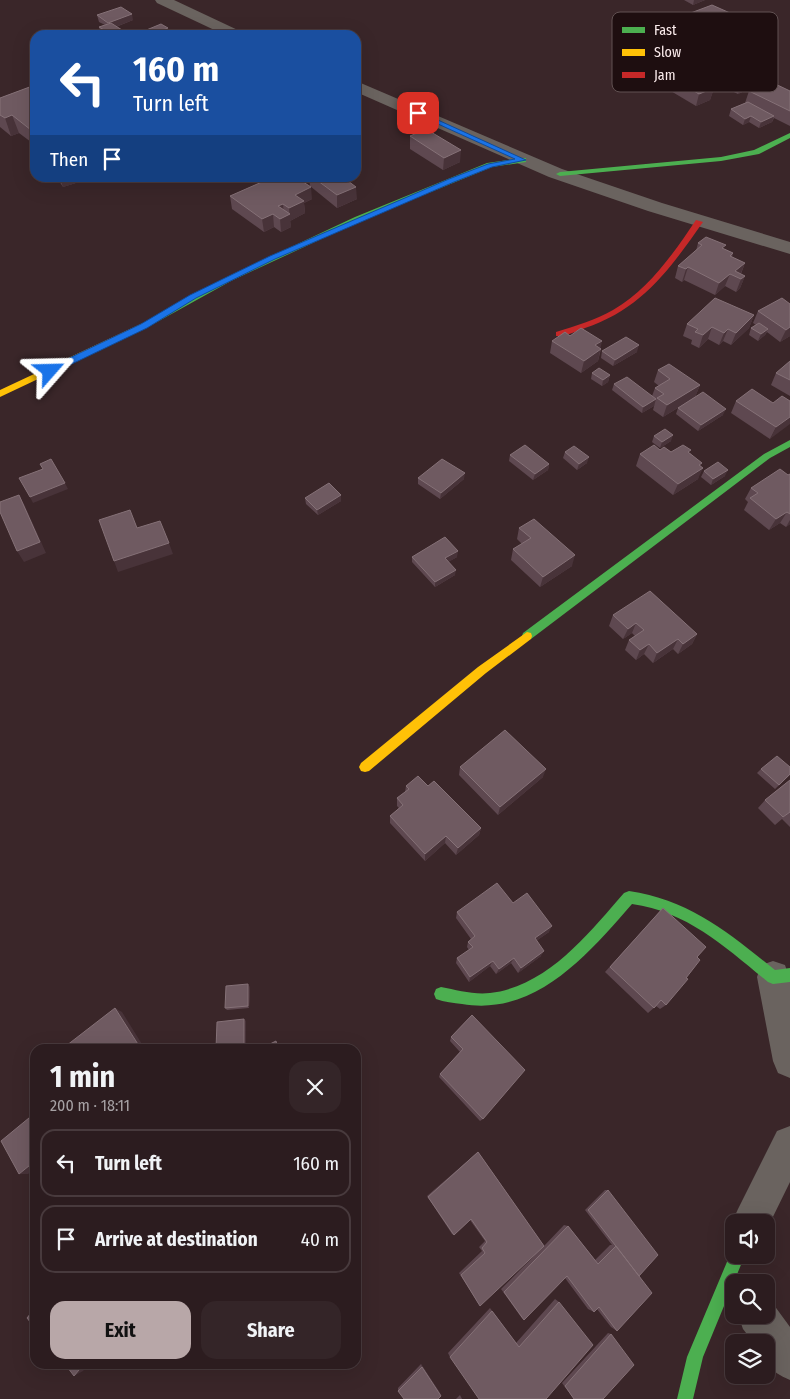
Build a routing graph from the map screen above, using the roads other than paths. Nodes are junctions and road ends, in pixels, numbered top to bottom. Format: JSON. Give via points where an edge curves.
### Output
{"nodes":[{"id":1,"x":162,"y":0,"type":"edge"},
{"id":2,"x":207,"y":3,"type":"dead end"},
{"id":3,"x":193,"y":15,"type":"junction"},
{"id":4,"x":227,"y":30,"type":"edge"},
{"id":5,"x":361,"y":88,"type":"edge"},
{"id":6,"x":790,"y":136,"type":"edge"},
{"id":7,"x":523,"y":160,"type":"junction"},
{"id":8,"x":560,"y":174,"type":"junction"},
{"id":9,"x":699,"y":222,"type":"junction"},
{"id":10,"x":790,"y":248,"type":"edge"},
{"id":11,"x":559,"y":334,"type":"edge"},
{"id":12,"x":0,"y":394,"type":"edge"},
{"id":13,"x":790,"y":443,"type":"edge"},
{"id":14,"x":365,"y":767,"type":"dead end"},
{"id":15,"x":781,"y":976,"type":"edge"},
{"id":16,"x":441,"y":994,"type":"dead end"},
{"id":17,"x":790,"y":1061,"type":"edge"},
{"id":18,"x":790,"y":1144,"type":"edge"},
{"id":19,"x":755,"y":1214,"type":"edge"},
{"id":20,"x":733,"y":1272,"type":"edge"},
{"id":21,"x":764,"y":1324,"type":"edge"},
{"id":22,"x":695,"y":1358,"type":"junction"},
{"id":23,"x":790,"y":1360,"type":"edge"},
{"id":24,"x":663,"y":1399,"type":"edge"},
{"id":25,"x":685,"y":1399,"type":"edge"}],
"edges":[{"from":1,"to":3,"type":"street"},
{"from":2,"to":3,"type":"street"},
{"from":3,"to":4,"type":"street"},
{"from":5,"to":7,"type":"street"},
{"from":6,"to":8,"type":"street","via":[[756,152],[721,159]]},
{"from":7,"to":8,"type":"street"},
{"from":7,"to":12,"type":"street","via":[[490,166],[452,180],[273,257],[144,326]]},
{"from":8,"to":9,"type":"street"},
{"from":9,"to":10,"type":"street"},
{"from":9,"to":11,"type":"street","via":[[655,280],[637,298],[604,319]]},
{"from":13,"to":14,"type":"street","via":[[767,456],[618,566],[482,670]]},
{"from":15,"to":16,"type":"street","via":[[699,920],[660,900],[644,896],[629,897],[587,945],[527,991],[494,1000]]},
{"from":15,"to":17,"type":"street"},
{"from":18,"to":19,"type":"street"},
{"from":20,"to":22,"type":"street"},
{"from":21,"to":23,"type":"street"},
{"from":22,"to":24,"type":"street"},
{"from":22,"to":25,"type":"street"}]}
